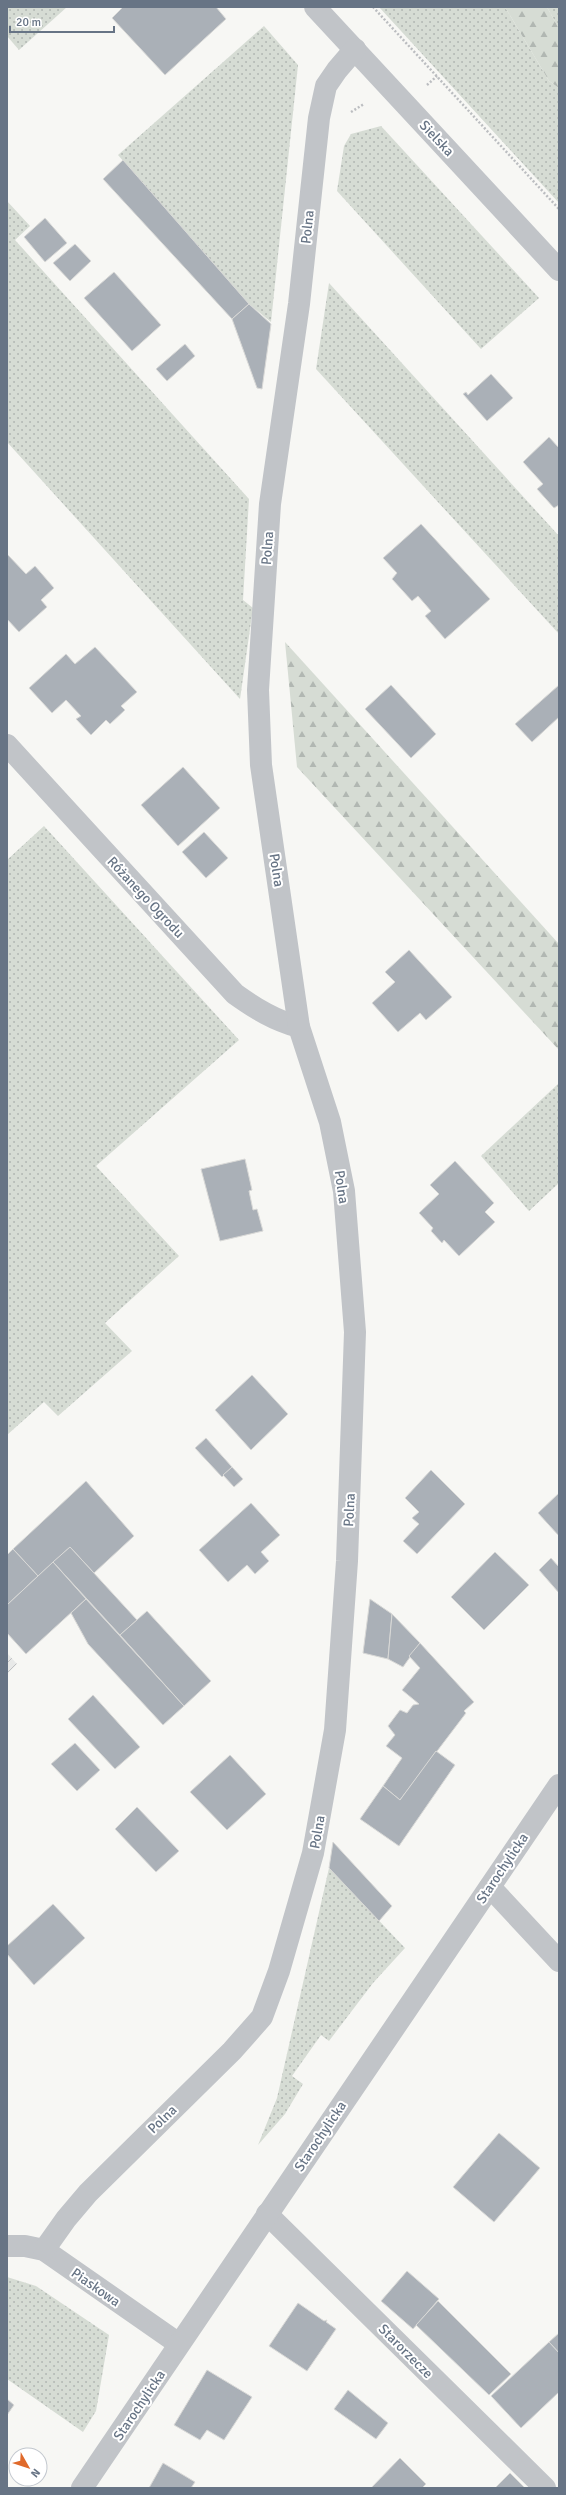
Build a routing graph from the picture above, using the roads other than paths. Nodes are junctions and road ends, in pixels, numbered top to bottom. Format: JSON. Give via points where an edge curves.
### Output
{"nodes":[{"id":1,"x":315,"y":7,"type":"edge"},
{"id":2,"x":355,"y":49,"type":"junction"},
{"id":3,"x":559,"y":270,"type":"edge"},
{"id":4,"x":7,"y":745,"type":"edge"},
{"id":5,"x":299,"y":1027,"type":"junction"},
{"id":6,"x":559,"y":1785,"type":"edge"},
{"id":7,"x":490,"y":1887,"type":"junction"},
{"id":8,"x":559,"y":1961,"type":"edge"},
{"id":9,"x":267,"y":2214,"type":"junction"},
{"id":10,"x":7,"y":2246,"type":"edge"},
{"id":11,"x":44,"y":2250,"type":"junction"},
{"id":12,"x":179,"y":2344,"type":"junction"},
{"id":13,"x":82,"y":2488,"type":"edge"},
{"id":14,"x":545,"y":2488,"type":"edge"}],
"edges":[{"from":1,"to":2,"type":"street","name":"Sielska"},
{"from":2,"to":3,"type":"street","name":"Sielska"},
{"from":2,"to":5,"type":"street","name":"Polna","via":[[326,86],[319,118],[299,304],[270,504],[258,690],[262,765]]},
{"from":4,"to":5,"type":"street","name":"Różanego Ogrodu","via":[[235,994],[270,1017]]},
{"from":5,"to":11,"type":"street","name":"Polna","via":[[330,1122],[344,1191],[355,1332],[347,1554],[335,1730],[313,1853],[279,1970],[262,2017],[232,2051],[88,2193]]},
{"from":6,"to":7,"type":"street","name":"Starochylicka"},
{"from":7,"to":8,"type":"street"},
{"from":7,"to":9,"type":"street","name":"Starochylicka"},
{"from":9,"to":12,"type":"street","name":"Starochylicka"},
{"from":9,"to":14,"type":"street","name":"Starorzecze"},
{"from":10,"to":11,"type":"street","name":"Piaskowa","via":[[26,2246]]},
{"from":11,"to":12,"type":"street","name":"Piaskowa"},
{"from":12,"to":13,"type":"street","name":"Starochylicka"}]}
